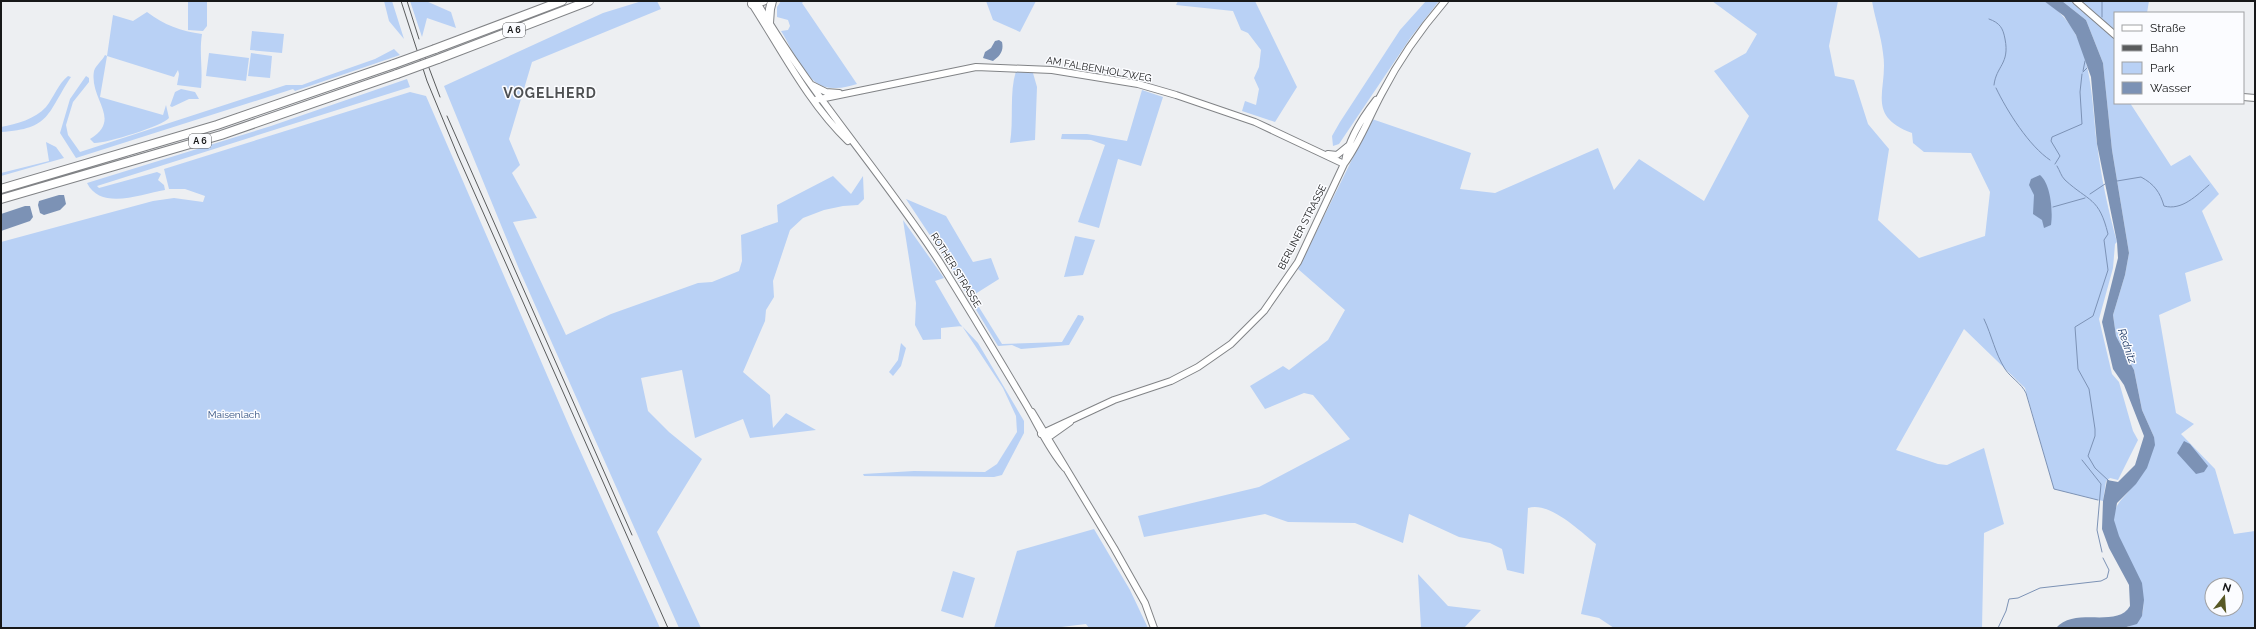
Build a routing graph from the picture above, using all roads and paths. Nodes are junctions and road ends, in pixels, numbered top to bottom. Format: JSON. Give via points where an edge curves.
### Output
{"nodes":[{"id":1,"x":562,"y":1,"type":"edge"},
{"id":2,"x":589,"y":1,"type":"edge"},
{"id":3,"x":772,"y":1,"type":"edge"},
{"id":4,"x":1445,"y":1,"type":"edge"},
{"id":5,"x":2076,"y":1,"type":"edge"},
{"id":6,"x":757,"y":2,"type":"edge"},
{"id":7,"x":769,"y":23,"type":"junction"},
{"id":8,"x":2114,"y":34,"type":"edge"},
{"id":9,"x":809,"y":84,"type":"junction"},
{"id":10,"x":1382,"y":92,"type":"junction"},
{"id":11,"x":850,"y":93,"type":"junction"},
{"id":12,"x":2244,"y":97,"type":"edge"},
{"id":13,"x":2255,"y":98,"type":"edge"},
{"id":14,"x":818,"y":100,"type":"junction"},
{"id":15,"x":1350,"y":143,"type":"junction"},
{"id":16,"x":1319,"y":152,"type":"junction"},
{"id":17,"x":1344,"y":164,"type":"junction"},
{"id":18,"x":1,"y":189,"type":"edge"},
{"id":19,"x":1,"y":199,"type":"edge"},
{"id":20,"x":1045,"y":436,"type":"junction"},
{"id":21,"x":1154,"y":628,"type":"edge"}],
"edges":[{"from":1,"to":18,"type":"highway","number":"A 6","bridge":true,"via":[[394,64],[217,125]]},
{"from":2,"to":19,"type":"highway","number":"A 6","bridge":true,"via":[[398,74],[228,132]]},
{"from":3,"to":7,"type":"highway"},
{"from":4,"to":10,"type":"main road","name":"BERLINER STRASSE","via":[[1408,49]]},
{"from":5,"to":8,"type":"main road"},
{"from":6,"to":7,"type":"main road","name":"ROTHER STRASSE"},
{"from":6,"to":14,"type":"main road","name":"ROTHER STRASSE"},
{"from":7,"to":9,"type":"main road","name":"ROTHER STRASSE"},
{"from":9,"to":11,"type":"main road","via":[[826,92]]},
{"from":9,"to":14,"type":"main road","name":"ROTHER STRASSE"},
{"from":10,"to":15,"type":"main road","name":"BERLINER STRASSE","via":[[1360,121]]},
{"from":10,"to":17,"type":"main road","name":"BERLINER STRASSE","via":[[1354,151]]},
{"from":11,"to":14,"type":"main road","name":"AM FALBENHOLZWEG"},
{"from":11,"to":16,"type":"main road","name":"AM FALBENHOLZWEG","via":[[976,67],[1052,70],[1138,84],[1176,95],[1255,122]]},
{"from":12,"to":13,"type":"main road"},
{"from":14,"to":20,"type":"main road","name":"ROTHER STRASSE","via":[[901,204]]},
{"from":15,"to":16,"type":"main road","via":[[1337,155]]},
{"from":15,"to":17,"type":"main road","name":"BERLINER STRASSE"},
{"from":16,"to":17,"type":"main road","name":"AM FALBENHOLZWEG"},
{"from":17,"to":20,"type":"main road","name":"BERLINER STRASSE","via":[[1298,262],[1264,311],[1231,344],[1198,367],[1171,380],[1114,400]]},
{"from":20,"to":21,"type":"main road","name":"ROTHER STRASSE","via":[[1114,548],[1145,603]]}]}
